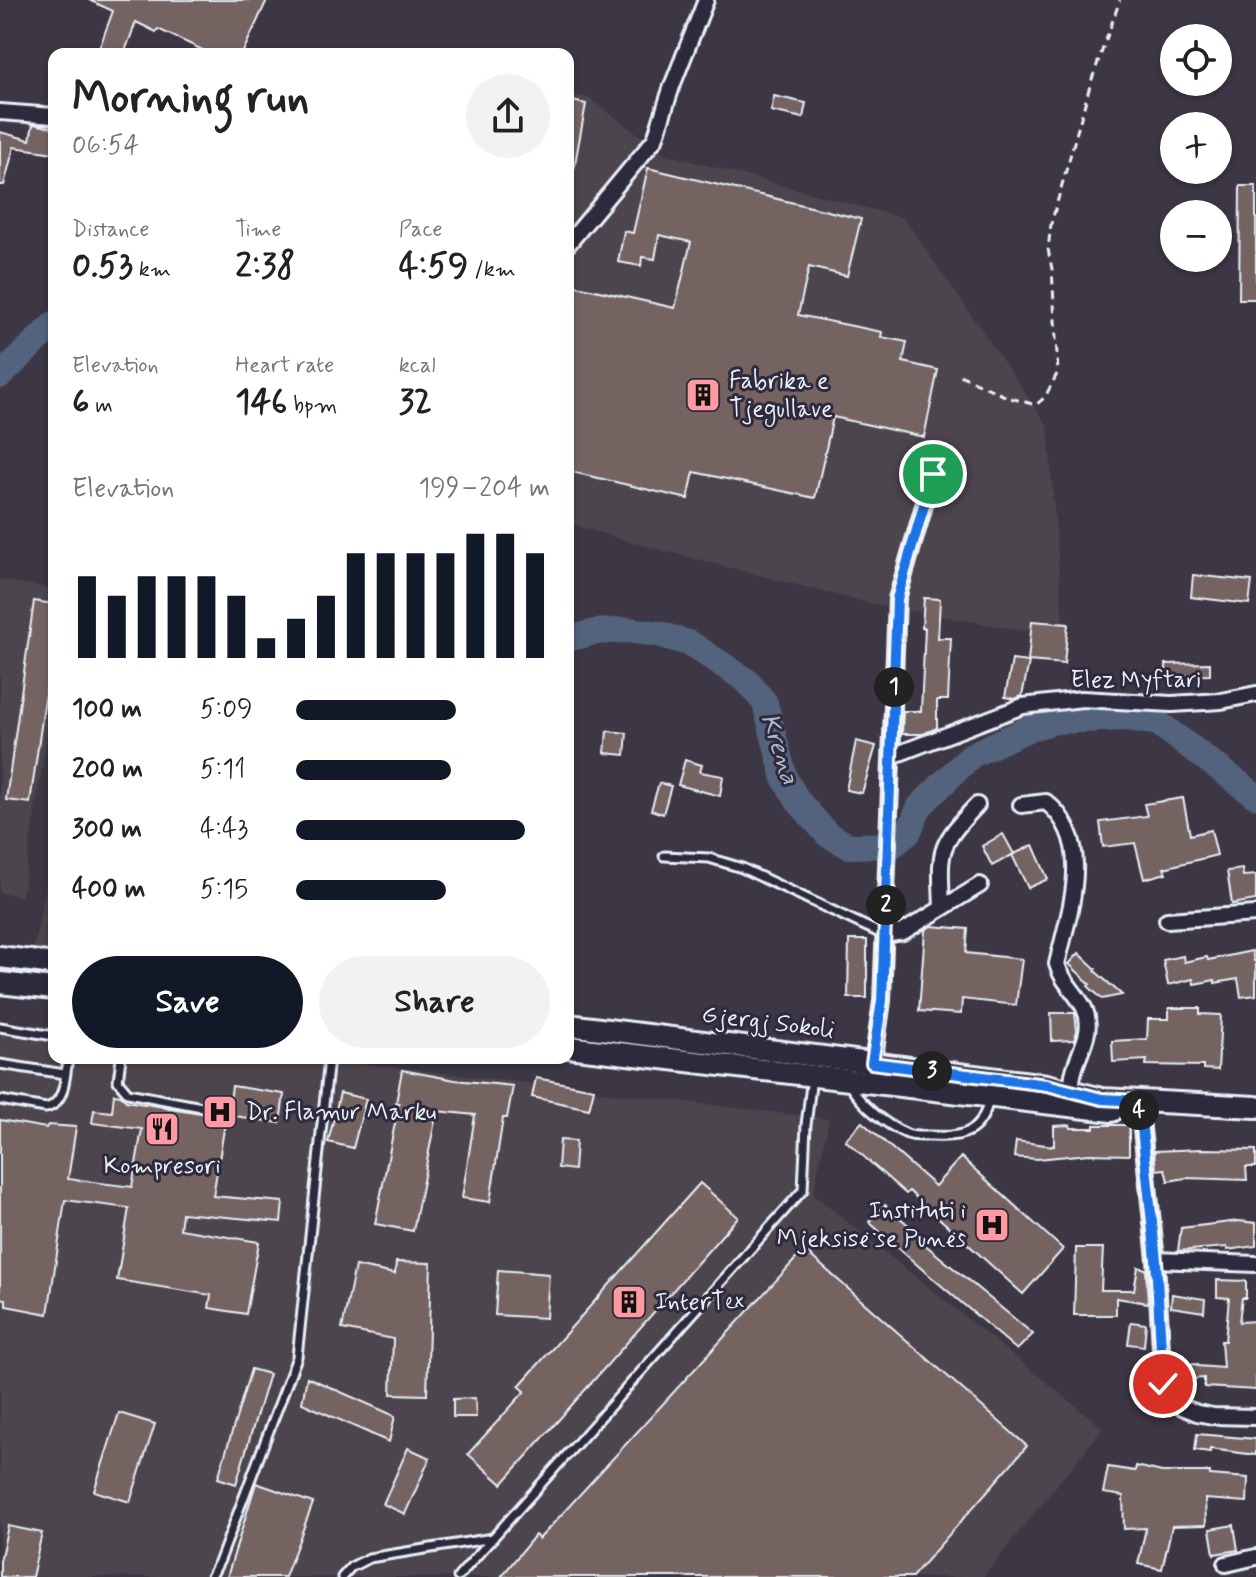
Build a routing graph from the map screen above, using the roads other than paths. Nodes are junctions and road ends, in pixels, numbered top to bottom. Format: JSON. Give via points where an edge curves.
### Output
{"nodes":[{"id":1,"x":706,"y":0,"type":"edge"},
{"id":2,"x":0,"y":112,"type":"edge"},
{"id":3,"x":48,"y":116,"type":"edge"},
{"id":4,"x":574,"y":237,"type":"edge"},
{"id":5,"x":938,"y":457,"type":"dead end"},
{"id":6,"x":1256,"y":694,"type":"edge"},
{"id":7,"x":892,"y":756,"type":"junction"},
{"id":8,"x":977,"y":805,"type":"dead end"},
{"id":9,"x":1021,"y":805,"type":"dead end"},
{"id":10,"x":664,"y":856,"type":"dead end"},
{"id":11,"x":980,"y":885,"type":"dead end"},
{"id":12,"x":942,"y":908,"type":"junction"},
{"id":13,"x":1256,"y":914,"type":"edge"},
{"id":14,"x":1167,"y":920,"type":"dead end"},
{"id":15,"x":884,"y":935,"type":"junction"},
{"id":16,"x":0,"y":957,"type":"edge"},
{"id":17,"x":48,"y":963,"type":"edge"},
{"id":18,"x":0,"y":983,"type":"edge"},
{"id":19,"x":48,"y":988,"type":"edge"},
{"id":20,"x":574,"y":1026,"type":"edge"},
{"id":21,"x":0,"y":1027,"type":"edge"},
{"id":22,"x":48,"y":1035,"type":"edge"},
{"id":23,"x":574,"y":1048,"type":"edge"},
{"id":24,"x":817,"y":1055,"type":"junction"},
{"id":25,"x":0,"y":1064,"type":"edge"},
{"id":26,"x":67,"y":1064,"type":"edge"},
{"id":27,"x":120,"y":1064,"type":"edge"},
{"id":28,"x":328,"y":1064,"type":"edge"},
{"id":29,"x":871,"y":1073,"type":"junction"},
{"id":30,"x":65,"y":1074,"type":"junction"},
{"id":31,"x":813,"y":1076,"type":"junction"},
{"id":32,"x":845,"y":1080,"type":"junction"},
{"id":33,"x":1071,"y":1091,"type":"junction"},
{"id":34,"x":990,"y":1097,"type":"junction"},
{"id":35,"x":0,"y":1100,"type":"edge"},
{"id":36,"x":1100,"y":1105,"type":"junction"},
{"id":37,"x":1139,"y":1106,"type":"junction"},
{"id":38,"x":1256,"y":1107,"type":"edge"},
{"id":39,"x":207,"y":1108,"type":"dead end"},
{"id":40,"x":1256,"y":1118,"type":"edge"},
{"id":41,"x":1156,"y":1260,"type":"junction"},
{"id":42,"x":1256,"y":1264,"type":"edge"},
{"id":43,"x":1256,"y":1417,"type":"edge"},
{"id":44,"x":493,"y":1538,"type":"junction"},
{"id":45,"x":1256,"y":1557,"type":"edge"},
{"id":46,"x":1226,"y":1564,"type":"dead end"},
{"id":47,"x":211,"y":1577,"type":"edge"},
{"id":48,"x":342,"y":1577,"type":"edge"},
{"id":49,"x":458,"y":1577,"type":"edge"}],
"edges":[{"from":1,"to":4,"type":"street","via":[[655,139]]},
{"from":2,"to":3,"type":"street"},
{"from":5,"to":7,"type":"street","via":[[897,599]]},
{"from":6,"to":7,"type":"street","name":"Elez Myftari","via":[[1172,704],[1082,699],[1023,706]]},
{"from":7,"to":15,"type":"street"},
{"from":8,"to":12,"type":"street","via":[[942,847]]},
{"from":9,"to":33,"type":"street","via":[[1046,802],[1060,813],[1073,842],[1077,875],[1057,964],[1087,1020]]},
{"from":10,"to":15,"type":"lane","via":[[709,858],[742,868]]},
{"from":11,"to":12,"type":"street"},
{"from":12,"to":15,"type":"street","via":[[903,932]]},
{"from":13,"to":14,"type":"street"},
{"from":15,"to":29,"type":"street","via":[[882,1001]]},
{"from":16,"to":17,"type":"main road"},
{"from":18,"to":19,"type":"main road"},
{"from":20,"to":24,"type":"main road","name":"Gjergj Sokoli"},
{"from":21,"to":22,"type":"lane"},
{"from":23,"to":31,"type":"main road","name":"Gjergj Sokoli"},
{"from":24,"to":29,"type":"main road","name":"Gjergj Sokoli"},
{"from":24,"to":31,"type":"lane"},
{"from":25,"to":30,"type":"lane"},
{"from":26,"to":30,"type":"lane"},
{"from":27,"to":39,"type":"lane","via":[[118,1081],[128,1093]]},
{"from":28,"to":47,"type":"lane","via":[[297,1357]]},
{"from":29,"to":32,"type":"main road","name":"Gjergj Sokoli"},
{"from":29,"to":33,"type":"main road","name":"Gjergj Sokoli"},
{"from":29,"to":34,"type":"main road","name":"Gjergj Sokoli"},
{"from":30,"to":35,"type":"lane","via":[[54,1106]]},
{"from":31,"to":32,"type":"main road","name":"Gjergj Sokoli"},
{"from":31,"to":44,"type":"lane","via":[[803,1190]]},
{"from":32,"to":34,"type":"lane","via":[[859,1100],[910,1135],[955,1138],[970,1132]]},
{"from":33,"to":36,"type":"main road","name":"Gjergj Sokoli"},
{"from":34,"to":36,"type":"main road","name":"Gjergj Sokoli"},
{"from":36,"to":37,"type":"main road"},
{"from":37,"to":38,"type":"main road"},
{"from":37,"to":40,"type":"main road"},
{"from":37,"to":41,"type":"street"},
{"from":41,"to":42,"type":"street"},
{"from":41,"to":43,"type":"street","via":[[1163,1384],[1180,1406],[1197,1413]]},
{"from":44,"to":48,"type":"lane","via":[[369,1558]]},
{"from":44,"to":49,"type":"lane"},
{"from":45,"to":46,"type":"street"}]}
